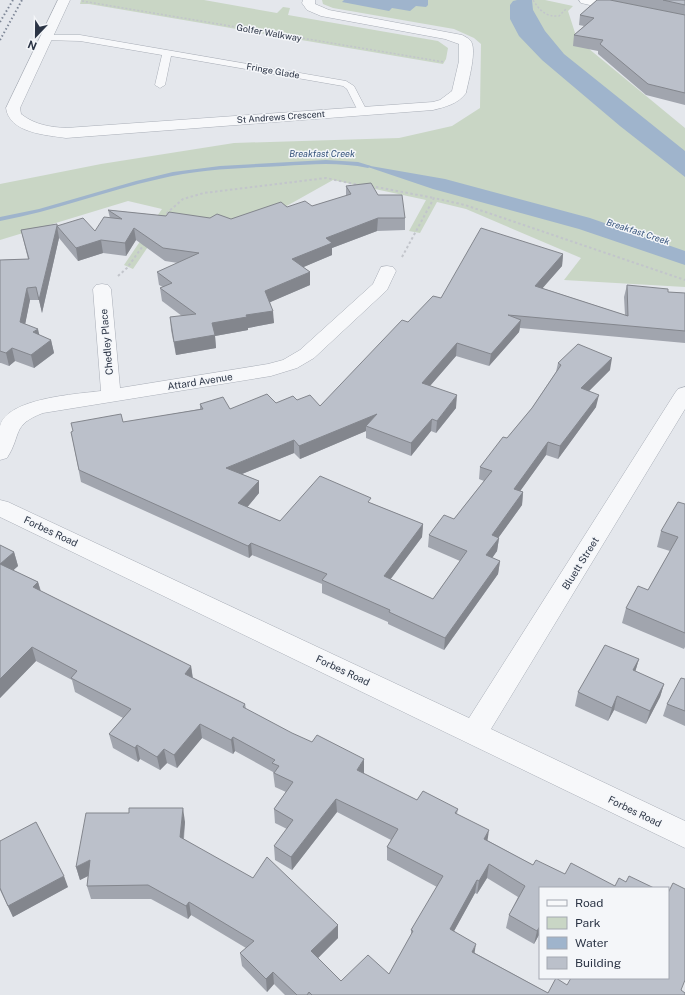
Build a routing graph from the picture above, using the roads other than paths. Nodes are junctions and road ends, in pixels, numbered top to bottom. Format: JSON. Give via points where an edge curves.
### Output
{"nodes":[{"id":1,"x":64,"y":0,"type":"edge"},
{"id":2,"x":309,"y":0,"type":"edge"},
{"id":3,"x":585,"y":0,"type":"edge"},
{"id":4,"x":640,"y":12,"type":"edge"},
{"id":5,"x":46,"y":38,"type":"junction"},
{"id":6,"x":168,"y":53,"type":"junction"},
{"id":7,"x":160,"y":85,"type":"dead end"},
{"id":8,"x":362,"y":111,"type":"junction"},
{"id":9,"x":394,"y":265,"type":"road end"},
{"id":10,"x":102,"y":289,"type":"road end"},
{"id":11,"x":685,"y":393,"type":"edge"},
{"id":12,"x":111,"y":395,"type":"junction"},
{"id":13,"x":0,"y":453,"type":"edge"},
{"id":14,"x":0,"y":508,"type":"edge"},
{"id":15,"x":474,"y":733,"type":"junction"},
{"id":16,"x":685,"y":835,"type":"edge"}],
"edges":[{"from":1,"to":5,"type":"street","name":"St Andrews Crescent"},
{"from":2,"to":8,"type":"street","name":"St Andrews Crescent","via":[[311,7],[326,13],[457,38],[465,42],[459,93],[444,103],[433,106]]},
{"from":3,"to":4,"type":"street"},
{"from":5,"to":6,"type":"lane","name":"Fringe Glade","via":[[80,38]]},
{"from":5,"to":8,"type":"street","name":"St Andrews Crescent","via":[[13,108],[14,116],[32,128],[66,133]]},
{"from":6,"to":7,"type":"lane"},
{"from":6,"to":8,"type":"lane","name":"Fringe Glade","via":[[346,84],[352,88]]},
{"from":9,"to":12,"type":"street","name":"Attard Avenue","via":[[381,286],[307,354],[290,364],[271,370]]},
{"from":10,"to":12,"type":"street","name":"Chedley Place"},
{"from":11,"to":15,"type":"street","name":"Bluett Street"},
{"from":12,"to":13,"type":"street","name":"Attard Avenue","via":[[40,407],[22,413],[7,431]]},
{"from":14,"to":15,"type":"street","name":"Forbes Road"},
{"from":15,"to":16,"type":"street","name":"Forbes Road"}]}
